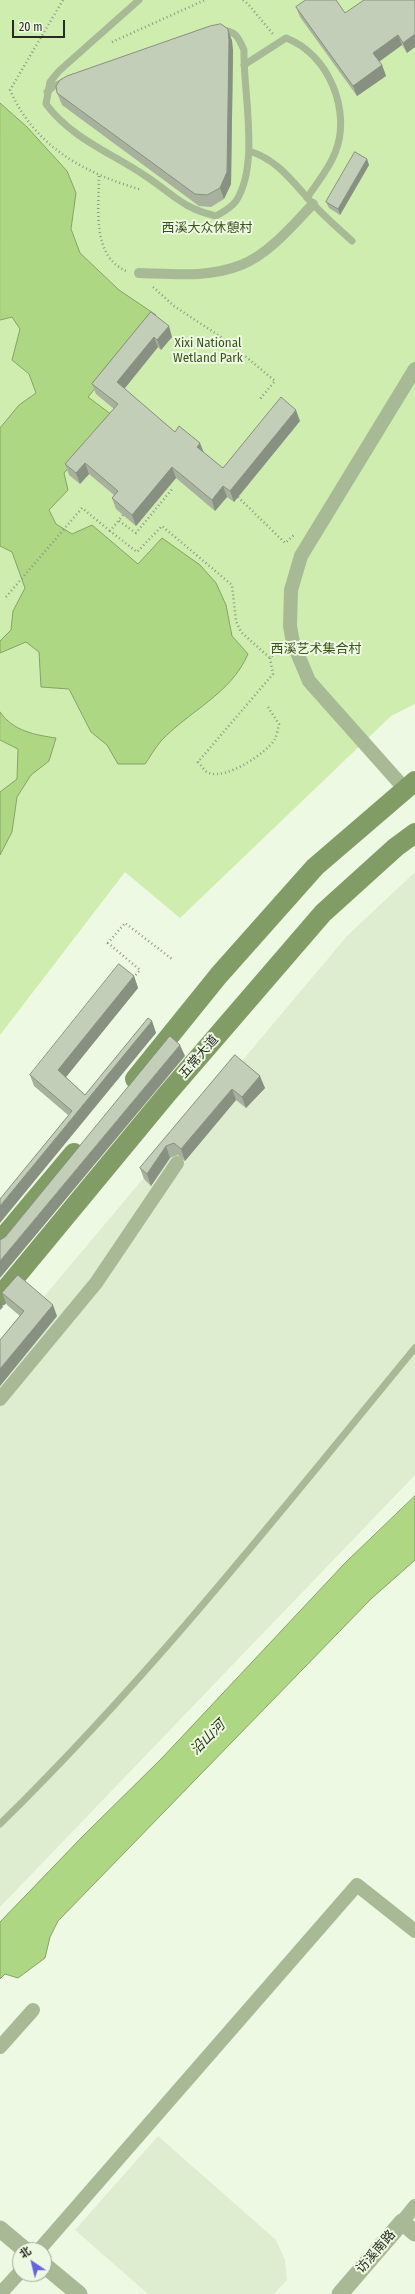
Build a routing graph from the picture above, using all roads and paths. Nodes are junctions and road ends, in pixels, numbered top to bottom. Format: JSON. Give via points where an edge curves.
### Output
{"nodes":[{"id":1,"x":140,"y":0,"type":"edge"},
{"id":2,"x":205,"y":0,"type":"edge"},
{"id":3,"x":243,"y":0,"type":"edge"},
{"id":4,"x":208,"y":30,"type":"edge"},
{"id":5,"x":279,"y":42,"type":"junction"},
{"id":6,"x":105,"y":45,"type":"dead end"},
{"id":7,"x":244,"y":65,"type":"junction"},
{"id":8,"x":76,"y":78,"type":"edge"},
{"id":9,"x":47,"y":92,"type":"junction"},
{"id":10,"x":249,"y":150,"type":"junction"},
{"id":11,"x":99,"y":176,"type":"dead end"},
{"id":12,"x":310,"y":201,"type":"junction"},
{"id":13,"x":352,"y":241,"type":"dead end"},
{"id":14,"x":139,"y":273,"type":"junction"},
{"id":15,"x":415,"y":368,"type":"edge"},
{"id":16,"x":260,"y":399,"type":"dead end"},
{"id":17,"x":173,"y":488,"type":"dead end"},
{"id":18,"x":238,"y":497,"type":"edge"},
{"id":19,"x":123,"y":515,"type":"edge"},
{"id":20,"x":119,"y":521,"type":"junction"},
{"id":21,"x":110,"y":531,"type":"junction"},
{"id":22,"x":299,"y":531,"type":"dead end"},
{"id":23,"x":6,"y":597,"type":"dead end"},
{"id":24,"x":293,"y":643,"type":"junction"},
{"id":25,"x":270,"y":658,"type":"junction"},
{"id":26,"x":268,"y":707,"type":"dead end"},
{"id":27,"x":410,"y":785,"type":"edge"},
{"id":28,"x":415,"y":833,"type":"edge"},
{"id":29,"x":172,"y":959,"type":"dead end"},
{"id":30,"x":129,"y":981,"type":"edge"},
{"id":31,"x":124,"y":1093,"type":"edge"},
{"id":32,"x":84,"y":1140,"type":"edge"},
{"id":33,"x":177,"y":1163,"type":"dead end"},
{"id":34,"x":0,"y":1241,"type":"edge"},
{"id":35,"x":0,"y":1296,"type":"edge"},
{"id":36,"x":415,"y":1348,"type":"edge"},
{"id":37,"x":0,"y":1399,"type":"edge"},
{"id":38,"x":0,"y":1824,"type":"edge"},
{"id":39,"x":415,"y":1931,"type":"edge"},
{"id":40,"x":33,"y":2010,"type":"dead end"},
{"id":41,"x":0,"y":2047,"type":"edge"},
{"id":42,"x":415,"y":2206,"type":"edge"},
{"id":43,"x":402,"y":2222,"type":"junction"},
{"id":44,"x":0,"y":2229,"type":"edge"},
{"id":45,"x":415,"y":2234,"type":"edge"},
{"id":46,"x":15,"y":2242,"type":"edge"},
{"id":47,"x":46,"y":2242,"type":"edge"},
{"id":48,"x":52,"y":2272,"type":"edge"},
{"id":49,"x":12,"y":2281,"type":"edge"},
{"id":50,"x":0,"y":2294,"type":"edge"},
{"id":51,"x":79,"y":2294,"type":"edge"},
{"id":52,"x":340,"y":2294,"type":"edge"}],
"edges":[{"from":1,"to":9,"type":"lane","via":[[70,61],[50,82]]},
{"from":2,"to":6,"type":"path"},
{"from":3,"to":5,"type":"path"},
{"from":4,"to":7,"type":"lane","via":[[230,30],[238,35],[244,50]]},
{"from":5,"to":7,"type":"lane"},
{"from":5,"to":12,"type":"lane","via":[[286,38],[310,54],[335,88],[341,111],[342,129],[335,154]]},
{"from":7,"to":10,"type":"lane"},
{"from":8,"to":9,"type":"lane","via":[[54,86]]},
{"from":9,"to":10,"type":"lane","via":[[46,104],[56,118],[80,137],[148,177],[171,196],[200,212],[216,216],[236,202]]},
{"from":10,"to":12,"type":"lane","via":[[262,155],[278,167],[293,180]]},
{"from":11,"to":14,"type":"path","via":[[99,236],[109,256],[124,271]]},
{"from":12,"to":13,"type":"lane"},
{"from":12,"to":14,"type":"street","via":[[264,251],[242,265],[217,273]]},
{"from":14,"to":16,"type":"path","via":[[174,306],[227,341],[275,381]]},
{"from":15,"to":24,"type":"street","via":[[301,556],[291,590],[290,626]]},
{"from":17,"to":20,"type":"path","via":[[136,533]]},
{"from":18,"to":22,"type":"path","via":[[285,543]]},
{"from":19,"to":20,"type":"path"},
{"from":20,"to":21,"type":"path"},
{"from":21,"to":23,"type":"path","via":[[82,508]]},
{"from":21,"to":25,"type":"path","via":[[137,552],[162,526],[232,585],[236,622],[241,632]]},
{"from":24,"to":25,"type":"path","via":[[281,646]]},
{"from":24,"to":27,"type":"street","via":[[309,681]]},
{"from":25,"to":26,"type":"path","via":[[273,674],[198,762],[209,773],[222,774],[240,767],[257,756],[275,739],[279,724]]},
{"from":27,"to":31,"type":"main road","via":[[315,867],[219,975]]},
{"from":28,"to":35,"type":"main road","name":"五常大道","via":[[323,913],[167,1094]]},
{"from":29,"to":30,"type":"path","via":[[125,923],[108,943],[140,970]]},
{"from":32,"to":34,"type":"main road"},
{"from":33,"to":37,"type":"street","via":[[96,1283]]},
{"from":36,"to":38,"type":"lane","via":[[211,1597],[125,1696]]},
{"from":39,"to":47,"type":"street","via":[[357,1885]]},
{"from":40,"to":41,"type":"street"},
{"from":42,"to":43,"type":"street"},
{"from":43,"to":45,"type":"street","name":"访溪南路"},
{"from":43,"to":52,"type":"street","name":"访溪南路"},
{"from":44,"to":46,"type":"street"},
{"from":48,"to":51,"type":"street"},
{"from":49,"to":50,"type":"street"}]}
